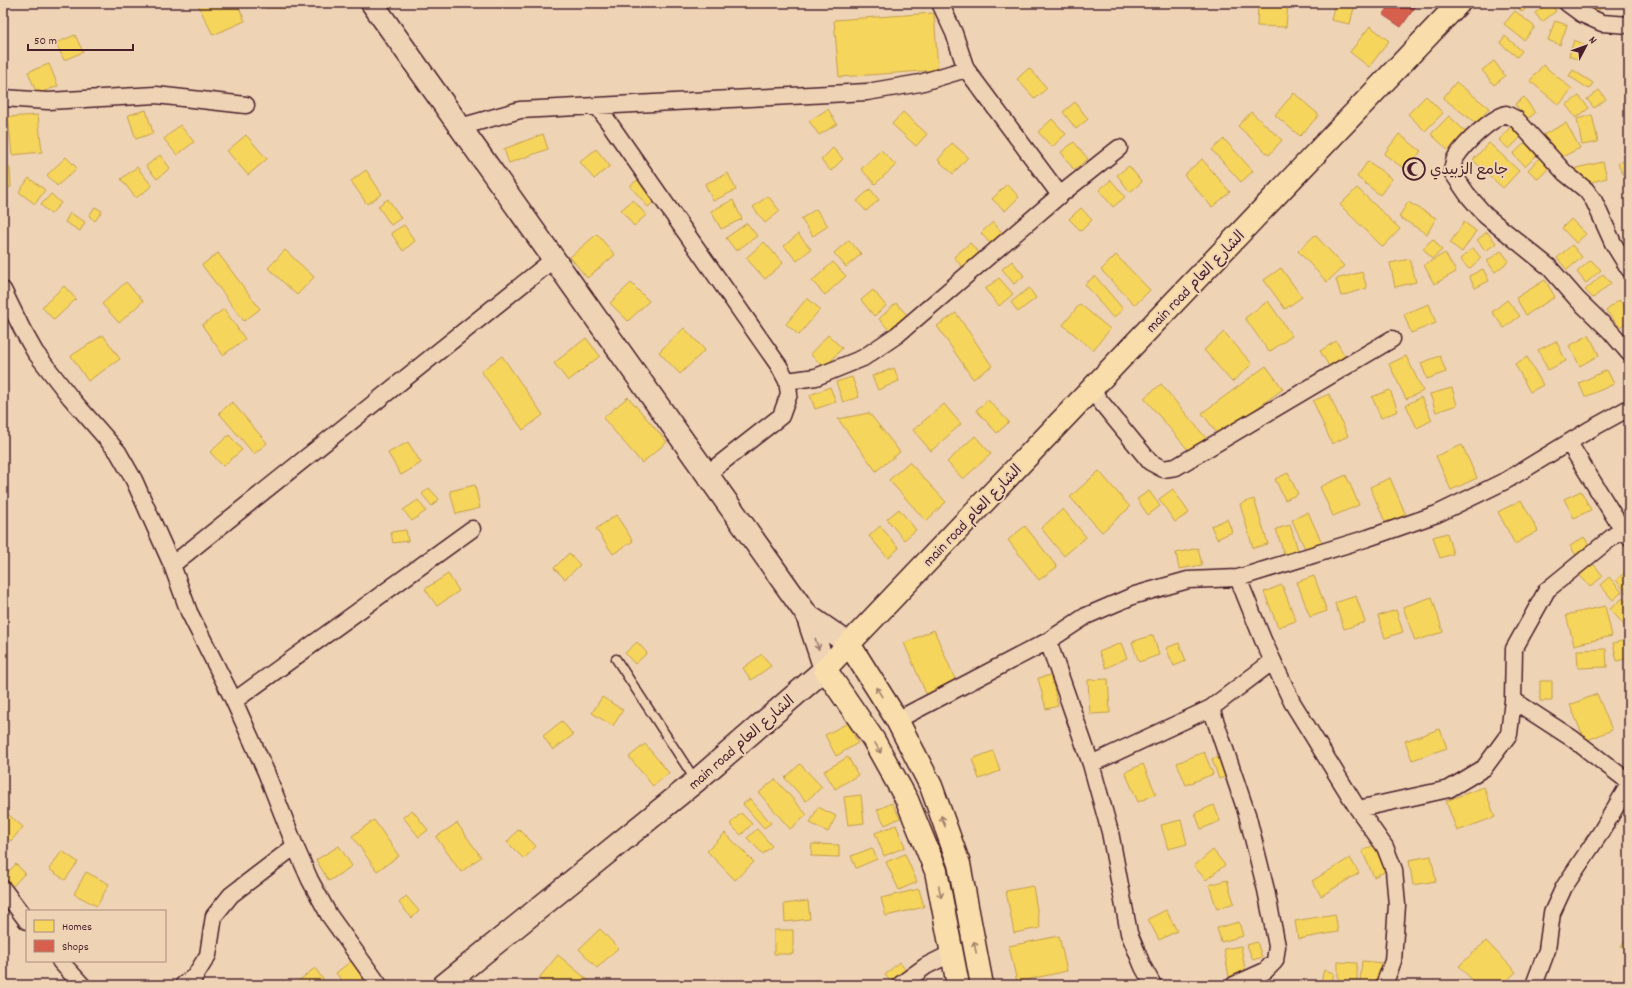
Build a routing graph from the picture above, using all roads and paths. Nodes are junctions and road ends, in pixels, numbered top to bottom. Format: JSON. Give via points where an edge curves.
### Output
{"nodes":[{"id":1,"x":372,"y":3,"type":"edge"},
{"id":2,"x":940,"y":3,"type":"edge"},
{"id":3,"x":1459,"y":3,"type":"edge"},
{"id":4,"x":1567,"y":3,"type":"edge"},
{"id":5,"x":1629,"y":25,"type":"edge"},
{"id":6,"x":966,"y":69,"type":"junction"},
{"id":7,"x":3,"y":98,"type":"edge"},
{"id":8,"x":246,"y":105,"type":"dead end"},
{"id":9,"x":598,"y":107,"type":"junction"},
{"id":10,"x":460,"y":127,"type":"junction"},
{"id":11,"x":1119,"y":148,"type":"dead end"},
{"id":12,"x":1060,"y":195,"type":"junction"},
{"id":13,"x":554,"y":259,"type":"junction"},
{"id":14,"x":1629,"y":269,"type":"edge"},
{"id":15,"x":3,"y":290,"type":"edge"},
{"id":16,"x":1392,"y":339,"type":"dead end"},
{"id":17,"x":1629,"y":353,"type":"edge"},
{"id":18,"x":787,"y":381,"type":"junction"},
{"id":19,"x":1091,"y":390,"type":"junction"},
{"id":20,"x":1629,"y":408,"type":"edge"},
{"id":21,"x":1569,"y":443,"type":"junction"},
{"id":22,"x":707,"y":474,"type":"junction"},
{"id":23,"x":472,"y":529,"type":"dead end"},
{"id":24,"x":1625,"y":533,"type":"edge"},
{"id":25,"x":172,"y":565,"type":"junction"},
{"id":26,"x":1238,"y":578,"type":"junction"},
{"id":27,"x":808,"y":615,"type":"junction"},
{"id":28,"x":1048,"y":641,"type":"junction"},
{"id":29,"x":849,"y":644,"type":"junction"},
{"id":30,"x":616,"y":659,"type":"dead end"},
{"id":31,"x":1273,"y":661,"type":"junction"},
{"id":32,"x":825,"y":669,"type":"junction"},
{"id":33,"x":1513,"y":700,"type":"junction"},
{"id":34,"x":234,"y":701,"type":"junction"},
{"id":35,"x":1211,"y":708,"type":"junction"},
{"id":36,"x":896,"y":720,"type":"junction"},
{"id":37,"x":1091,"y":764,"type":"junction"},
{"id":38,"x":696,"y":781,"type":"junction"},
{"id":39,"x":1629,"y":783,"type":"edge"},
{"id":40,"x":1358,"y":810,"type":"junction"},
{"id":41,"x":295,"y":846,"type":"junction"},
{"id":42,"x":959,"y":864,"type":"junction"},
{"id":43,"x":936,"y":871,"type":"junction"},
{"id":44,"x":3,"y":889,"type":"edge"},
{"id":45,"x":26,"y":920,"type":"edge"},
{"id":46,"x":952,"y":953,"type":"junction"},
{"id":47,"x":61,"y":962,"type":"edge"},
{"id":48,"x":82,"y":985,"type":"edge"},
{"id":49,"x":183,"y":985,"type":"edge"},
{"id":50,"x":379,"y":985,"type":"edge"},
{"id":51,"x":444,"y":985,"type":"edge"},
{"id":52,"x":900,"y":985,"type":"edge"},
{"id":53,"x":958,"y":985,"type":"edge"},
{"id":54,"x":982,"y":985,"type":"edge"},
{"id":55,"x":1152,"y":985,"type":"edge"},
{"id":56,"x":1234,"y":985,"type":"edge"},
{"id":57,"x":1384,"y":985,"type":"edge"},
{"id":58,"x":1534,"y":985,"type":"edge"}],
"edges":[{"from":1,"to":10,"type":"main road"},
{"from":2,"to":6,"type":"street","via":[[954,33]]},
{"from":3,"to":19,"type":"highway","name":"main road الشارع العام"},
{"from":4,"to":5,"type":"street","via":[[1582,14],[1602,23]]},
{"from":6,"to":9,"type":"street","via":[[920,83],[867,92]]},
{"from":6,"to":12,"type":"street"},
{"from":7,"to":8,"type":"street","via":[[48,101],[156,95]]},
{"from":9,"to":10,"type":"street","via":[[520,110]]},
{"from":9,"to":18,"type":"street"},
{"from":10,"to":13,"type":"main road"},
{"from":11,"to":12,"type":"street"},
{"from":12,"to":18,"type":"street","via":[[897,335],[863,358],[816,377]]},
{"from":13,"to":22,"type":"main road"},
{"from":13,"to":25,"type":"street"},
{"from":14,"to":17,"type":"street","via":[[1586,190],[1565,173],[1516,119],[1506,114],[1498,117],[1454,158],[1452,172],[1486,216],[1549,267]]},
{"from":15,"to":25,"type":"street","via":[[35,352],[118,452],[134,480]]},
{"from":16,"to":19,"type":"street","via":[[1176,467],[1163,469],[1150,462]]},
{"from":18,"to":22,"type":"street","via":[[786,405],[780,416]]},
{"from":19,"to":29,"type":"highway","name":"main road الشارع العام"},
{"from":20,"to":21,"type":"street"},
{"from":21,"to":24,"type":"street"},
{"from":21,"to":26,"type":"street","via":[[1508,480],[1437,514]]},
{"from":22,"to":27,"type":"main road"},
{"from":23,"to":34,"type":"street"},
{"from":24,"to":33,"type":"street","via":[[1547,590],[1514,649]]},
{"from":25,"to":34,"type":"street","via":[[189,612]]},
{"from":26,"to":28,"type":"street","via":[[1188,580],[1135,595],[1086,616]]},
{"from":26,"to":31,"type":"street"},
{"from":27,"to":29,"type":"main road"},
{"from":27,"to":32,"type":"main road","one_way":true},
{"from":28,"to":36,"type":"street"},
{"from":28,"to":37,"type":"street"},
{"from":29,"to":32,"type":"highway","name":"main road الشارع العام"},
{"from":36,"to":29,"type":"highway","one_way":true},
{"from":30,"to":38,"type":"lane"},
{"from":31,"to":35,"type":"street"},
{"from":31,"to":40,"type":"street","via":[[1292,702]]},
{"from":32,"to":38,"type":"main road","name":"main road الشارع العام"},
{"from":32,"to":43,"type":"highway","one_way":true,"via":[[873,739],[907,800]]},
{"from":33,"to":39,"type":"street","via":[[1573,739]]},
{"from":33,"to":40,"type":"street","via":[[1509,734],[1484,768],[1449,789]]},
{"from":34,"to":41,"type":"street"},
{"from":35,"to":37,"type":"street"},
{"from":35,"to":56,"type":"street","via":[[1247,814],[1278,946],[1274,961],[1265,970]]},
{"from":42,"to":36,"type":"highway","one_way":true,"via":[[931,786]]},
{"from":37,"to":55,"type":"street","via":[[1110,832],[1129,933]]},
{"from":38,"to":51,"type":"main road","name":"main road الشارع العام"},
{"from":39,"to":58,"type":"street","via":[[1602,832],[1564,887],[1552,913],[1547,950]]},
{"from":40,"to":57,"type":"street","via":[[1385,847],[1394,870],[1397,905],[1393,961]]},
{"from":41,"to":49,"type":"street","via":[[231,895],[214,916],[208,955],[194,976]]},
{"from":41,"to":50,"type":"street","via":[[310,880],[330,914]]},
{"from":42,"to":43,"type":"highway"},
{"from":54,"to":42,"type":"highway","one_way":true},
{"from":43,"to":46,"type":"highway","one_way":true},
{"from":44,"to":45,"type":"street"},
{"from":46,"to":52,"type":"street","via":[[926,966]]},
{"from":46,"to":53,"type":"highway"},
{"from":47,"to":48,"type":"street"}]}
